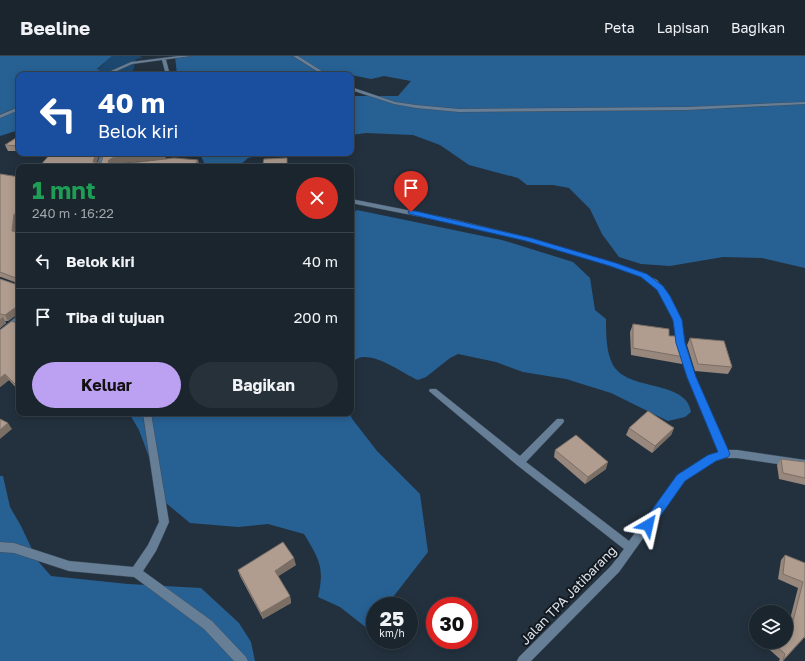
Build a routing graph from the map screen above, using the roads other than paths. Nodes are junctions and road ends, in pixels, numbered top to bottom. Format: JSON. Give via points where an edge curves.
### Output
{"nodes":[{"id":1,"x":189,"y":56,"type":"edge"},
{"id":2,"x":295,"y":56,"type":"edge"},
{"id":3,"x":164,"y":60,"type":"junction"},
{"id":4,"x":111,"y":72,"type":"edge"},
{"id":5,"x":167,"y":72,"type":"edge"},
{"id":6,"x":321,"y":72,"type":"edge"},
{"id":7,"x":354,"y":89,"type":"edge"},
{"id":8,"x":805,"y":103,"type":"edge"},
{"id":9,"x":16,"y":109,"type":"edge"},
{"id":10,"x":0,"y":117,"type":"edge"},
{"id":11,"x":354,"y":202,"type":"edge"},
{"id":12,"x":16,"y":321,"type":"edge"},
{"id":13,"x":0,"y":334,"type":"edge"},
{"id":14,"x":433,"y":391,"type":"dead end"},
{"id":15,"x":146,"y":416,"type":"edge"},
{"id":16,"x":560,"y":421,"type":"dead end"},
{"id":17,"x":725,"y":454,"type":"junction"},
{"id":18,"x":520,"y":462,"type":"junction"},
{"id":19,"x":805,"y":464,"type":"edge"},
{"id":20,"x":0,"y":547,"type":"edge"},
{"id":21,"x":631,"y":548,"type":"junction"},
{"id":22,"x":136,"y":572,"type":"junction"},
{"id":23,"x":242,"y":661,"type":"edge"},
{"id":24,"x":524,"y":661,"type":"edge"}],
"edges":[{"from":1,"to":3,"type":"street"},
{"from":2,"to":6,"type":"street"},
{"from":3,"to":4,"type":"street","via":[[131,63]]},
{"from":3,"to":5,"type":"street"},
{"from":7,"to":8,"type":"street","via":[[394,103],[426,108],[488,111],[734,108]]},
{"from":9,"to":10,"type":"street"},
{"from":11,"to":17,"type":"street","via":[[528,239],[613,265],[655,282],[666,296],[677,320],[691,377]]},
{"from":12,"to":13,"type":"street"},
{"from":14,"to":18,"type":"street"},
{"from":15,"to":22,"type":"street","via":[[164,522],[152,548]]},
{"from":16,"to":18,"type":"street"},
{"from":17,"to":19,"type":"street","name":"Jalan TPA Jatibarang"},
{"from":17,"to":21,"type":"street","name":"Jalan TPA Jatibarang","via":[[712,458],[681,478]]},
{"from":18,"to":21,"type":"street"},
{"from":20,"to":22,"type":"street","via":[[14,548],[69,566]]},
{"from":21,"to":24,"type":"street","name":"Jalan TPA Jatibarang","via":[[615,569]]},
{"from":22,"to":23,"type":"street","via":[[208,625]]}]}
